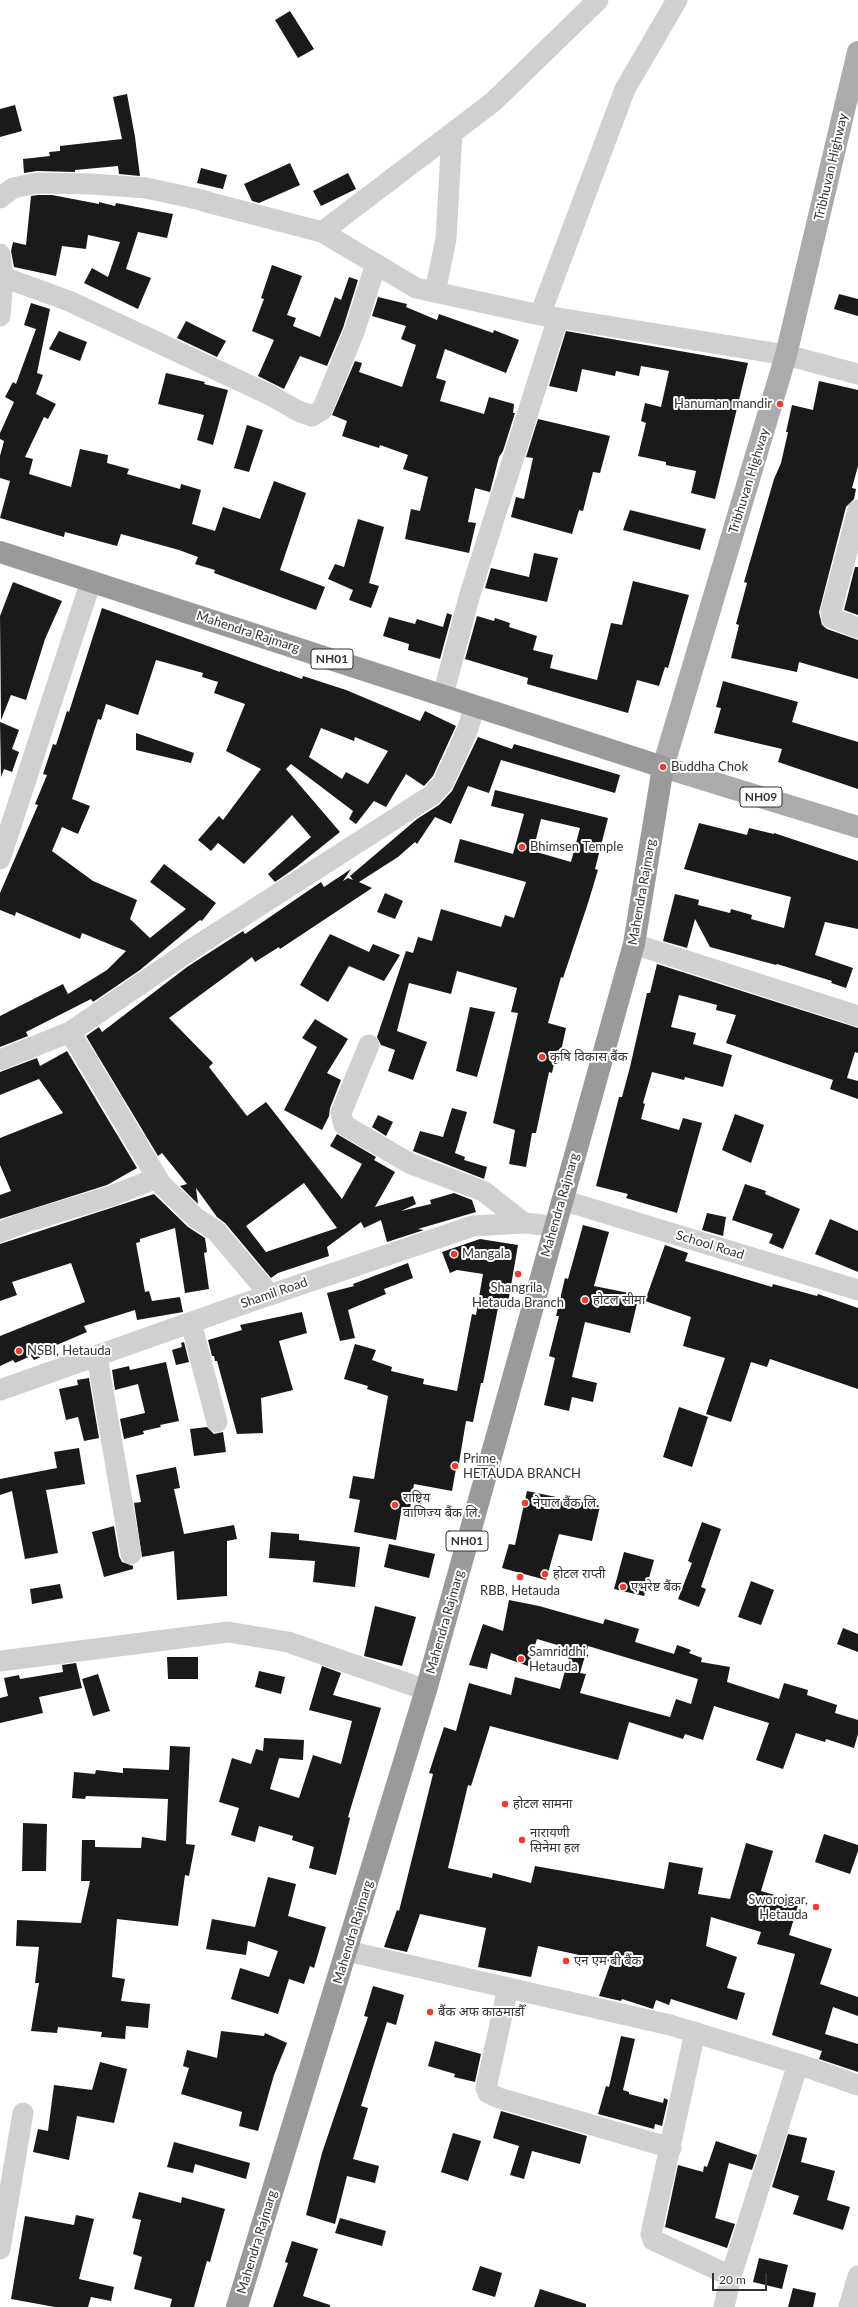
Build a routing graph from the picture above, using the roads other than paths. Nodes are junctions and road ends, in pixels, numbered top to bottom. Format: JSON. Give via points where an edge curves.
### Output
{"nodes":[{"id":1,"x":598,"y":0,"type":"edge"},
{"id":2,"x":677,"y":0,"type":"edge"},
{"id":3,"x":858,"y":52,"type":"edge"},
{"id":4,"x":855,"y":83,"type":"edge"},
{"id":5,"x":452,"y":133,"type":"junction"},
{"id":6,"x":0,"y":198,"type":"edge"},
{"id":7,"x":322,"y":232,"type":"junction"},
{"id":8,"x":0,"y":254,"type":"edge"},
{"id":9,"x":376,"y":264,"type":"junction"},
{"id":10,"x":3,"y":277,"type":"junction"},
{"id":11,"x":435,"y":292,"type":"junction"},
{"id":12,"x":0,"y":316,"type":"edge"},
{"id":13,"x":549,"y":317,"type":"junction"},
{"id":14,"x":786,"y":355,"type":"junction"},
{"id":15,"x":858,"y":374,"type":"edge"},
{"id":16,"x":858,"y":510,"type":"edge"},
{"id":17,"x":0,"y":552,"type":"edge"},
{"id":18,"x":91,"y":582,"type":"junction"},
{"id":19,"x":858,"y":628,"type":"edge"},
{"id":20,"x":443,"y":695,"type":"junction"},
{"id":21,"x":475,"y":706,"type":"junction"},
{"id":22,"x":663,"y":767,"type":"junction"},
{"id":23,"x":858,"y":827,"type":"edge"},
{"id":24,"x":0,"y":859,"type":"edge"},
{"id":25,"x":634,"y":944,"type":"junction"},
{"id":26,"x":858,"y":1016,"type":"edge"},
{"id":27,"x":70,"y":1032,"type":"junction"},
{"id":28,"x":369,"y":1044,"type":"dead end"},
{"id":29,"x":0,"y":1060,"type":"edge"},
{"id":30,"x":157,"y":1178,"type":"junction"},
{"id":31,"x":562,"y":1200,"type":"junction"},
{"id":32,"x":524,"y":1222,"type":"junction"},
{"id":33,"x":554,"y":1226,"type":"junction"},
{"id":34,"x":0,"y":1232,"type":"edge"},
{"id":35,"x":858,"y":1290,"type":"edge"},
{"id":36,"x":270,"y":1295,"type":"junction"},
{"id":37,"x":191,"y":1323,"type":"junction"},
{"id":38,"x":97,"y":1356,"type":"junction"},
{"id":39,"x":0,"y":1390,"type":"edge"},
{"id":40,"x":217,"y":1422,"type":"dead end"},
{"id":41,"x":131,"y":1554,"type":"dead end"},
{"id":42,"x":0,"y":1661,"type":"edge"},
{"id":43,"x":426,"y":1690,"type":"junction"},
{"id":44,"x":347,"y":1951,"type":"junction"},
{"id":45,"x":508,"y":1988,"type":"junction"},
{"id":46,"x":695,"y":2032,"type":"junction"},
{"id":47,"x":798,"y":2064,"type":"junction"},
{"id":48,"x":858,"y":2085,"type":"edge"},
{"id":49,"x":23,"y":2113,"type":"dead end"},
{"id":50,"x":671,"y":2148,"type":"junction"},
{"id":51,"x":0,"y":2249,"type":"edge"},
{"id":52,"x":731,"y":2276,"type":"junction"},
{"id":53,"x":858,"y":2276,"type":"edge"},
{"id":54,"x":237,"y":2307,"type":"edge"},
{"id":55,"x":724,"y":2307,"type":"edge"},
{"id":56,"x":849,"y":2307,"type":"edge"}],
"edges":[{"from":1,"to":5,"type":"street","via":[[493,102]]},
{"from":2,"to":13,"type":"street","via":[[625,89]]},
{"from":3,"to":4,"type":"main road","name":"Tribhuvan Highway"},
{"from":4,"to":14,"type":"main road","name":"Tribhuvan Highway"},
{"from":5,"to":7,"type":"street"},
{"from":5,"to":11,"type":"street","via":[[446,239]]},
{"from":6,"to":7,"type":"street","via":[[13,188],[45,183],[146,188]]},
{"from":7,"to":9,"type":"street"},
{"from":8,"to":10,"type":"street"},
{"from":9,"to":10,"type":"street","via":[[354,332],[322,410],[312,416],[69,301]]},
{"from":9,"to":11,"type":"street","via":[[416,288]]},
{"from":10,"to":12,"type":"street"},
{"from":11,"to":13,"type":"street"},
{"from":13,"to":14,"type":"street"},
{"from":13,"to":20,"type":"street"},
{"from":14,"to":15,"type":"street"},
{"from":14,"to":22,"type":"main road","name":"Tribhuvan Highway"},
{"from":16,"to":19,"type":"street","via":[[831,611],[832,618]]},
{"from":17,"to":18,"type":"highway","name":"Mahendra Rajmarg","number":"NH01"},
{"from":18,"to":20,"type":"highway","name":"Mahendra Rajmarg","number":"NH01"},
{"from":18,"to":24,"type":"street"},
{"from":20,"to":21,"type":"highway","name":"Mahendra Rajmarg","number":"NH01"},
{"from":21,"to":22,"type":"highway","name":"Mahendra Rajmarg","number":"NH01"},
{"from":21,"to":27,"type":"street","via":[[467,731],[443,783],[432,795],[194,947]]},
{"from":22,"to":23,"type":"main road","number":"NH09"},
{"from":22,"to":25,"type":"highway","name":"Mahendra Rajmarg","number":"NH01"},
{"from":25,"to":26,"type":"street"},
{"from":25,"to":31,"type":"highway","name":"Mahendra Rajmarg","number":"NH01"},
{"from":27,"to":29,"type":"street"},
{"from":27,"to":30,"type":"street"},
{"from":28,"to":32,"type":"street","via":[[341,1113],[344,1125],[411,1164],[483,1191]]},
{"from":30,"to":34,"type":"street","via":[[111,1196]]},
{"from":30,"to":36,"type":"street","via":[[196,1218],[216,1231]]},
{"from":31,"to":33,"type":"highway","name":"Mahendra Rajmarg","number":"NH01"},
{"from":31,"to":35,"type":"street","name":"School Road"},
{"from":32,"to":33,"type":"street","name":"Shamil Road"},
{"from":32,"to":36,"type":"street","name":"Shamil Road","via":[[473,1226]]},
{"from":33,"to":43,"type":"highway","name":"Mahendra Rajmarg","number":"NH01"},
{"from":36,"to":37,"type":"street","name":"Shamil Road"},
{"from":37,"to":38,"type":"street","name":"Shamil Road"},
{"from":37,"to":40,"type":"street"},
{"from":38,"to":39,"type":"street","name":"Shamil Road"},
{"from":38,"to":41,"type":"street"},
{"from":42,"to":43,"type":"street","via":[[228,1632],[288,1642]]},
{"from":43,"to":44,"type":"highway","name":"Mahendra Rajmarg","number":"NH01"},
{"from":44,"to":45,"type":"street"},
{"from":44,"to":54,"type":"highway","name":"Mahendra Rajmarg","number":"NH01"},
{"from":45,"to":46,"type":"street"},
{"from":45,"to":50,"type":"street","via":[[486,2088],[488,2093]]},
{"from":46,"to":47,"type":"street"},
{"from":46,"to":50,"type":"street"},
{"from":47,"to":48,"type":"street"},
{"from":47,"to":52,"type":"street"},
{"from":49,"to":51,"type":"street"},
{"from":50,"to":52,"type":"street","via":[[651,2234],[653,2240]]},
{"from":52,"to":55,"type":"street"},
{"from":53,"to":56,"type":"street"}]}
